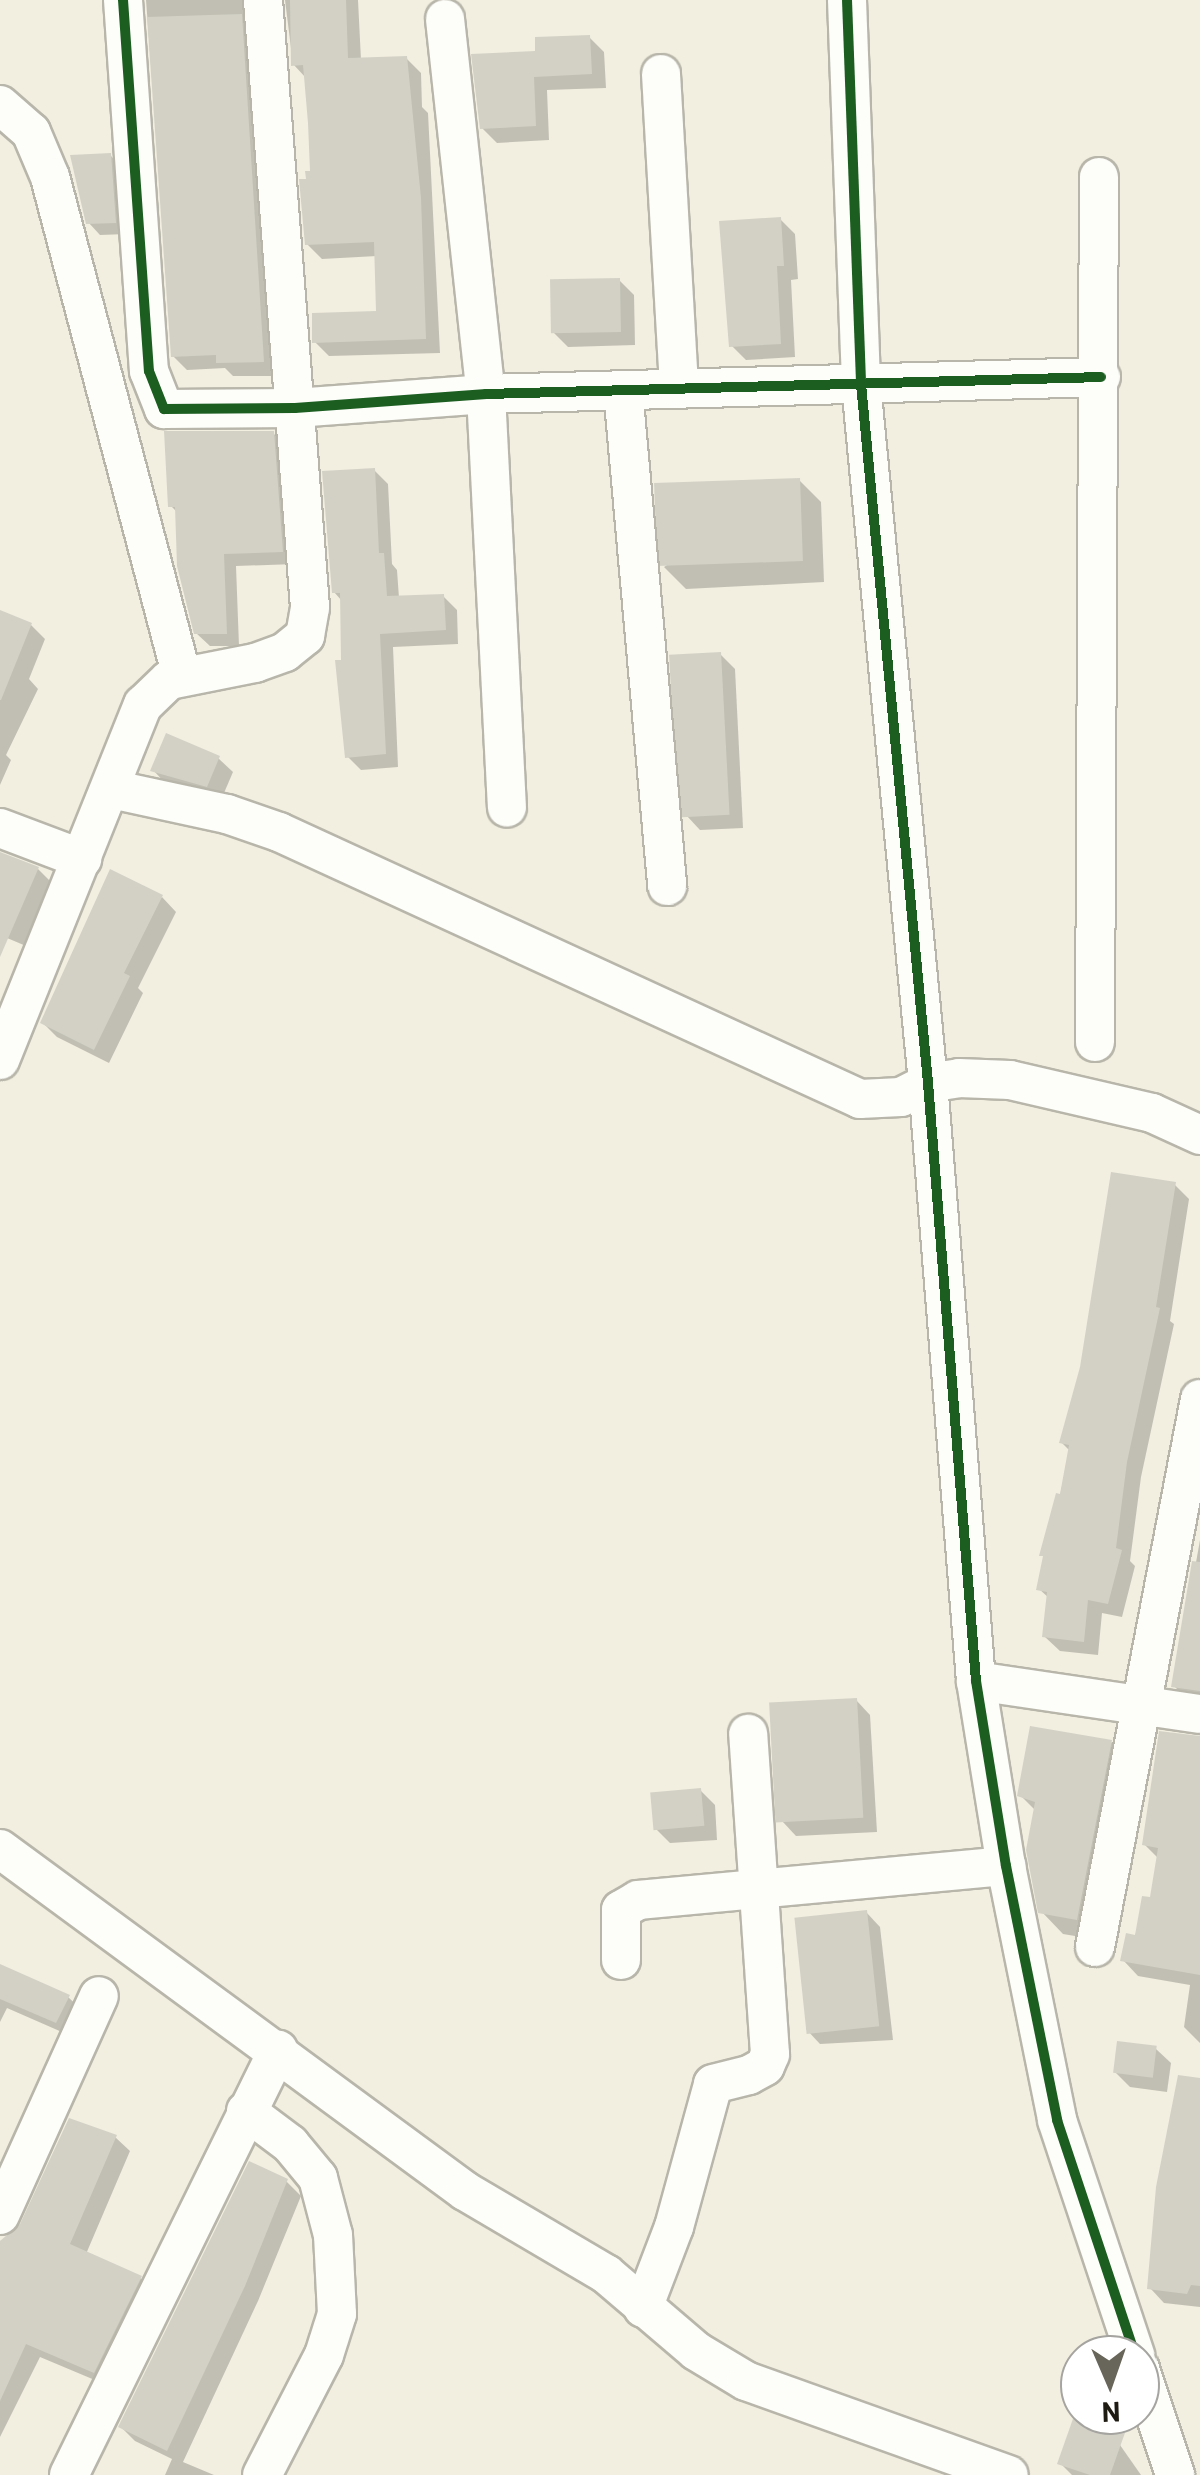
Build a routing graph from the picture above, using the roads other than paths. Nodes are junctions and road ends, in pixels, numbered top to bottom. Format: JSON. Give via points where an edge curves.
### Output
{"nodes":[{"id":1,"x":124,"y":0,"type":"edge"},
{"id":2,"x":264,"y":0,"type":"edge"},
{"id":3,"x":848,"y":0,"type":"edge"},
{"id":4,"x":445,"y":19,"type":"dead end"},
{"id":5,"x":661,"y":74,"type":"dead end"},
{"id":6,"x":0,"y":105,"type":"edge"},
{"id":7,"x":1099,"y":177,"type":"dead end"},
{"id":8,"x":860,"y":372,"type":"junction"},
{"id":9,"x":1101,"y":376,"type":"junction"},
{"id":10,"x":679,"y":377,"type":"junction"},
{"id":11,"x":485,"y":385,"type":"junction"},
{"id":12,"x":624,"y":390,"type":"junction"},
{"id":13,"x":294,"y":398,"type":"junction"},
{"id":14,"x":182,"y":677,"type":"junction"},
{"id":15,"x":111,"y":789,"type":"junction"},
{"id":16,"x":507,"y":807,"type":"dead end"},
{"id":17,"x":0,"y":828,"type":"edge"},
{"id":18,"x":82,"y":859,"type":"junction"},
{"id":19,"x":668,"y":886,"type":"dead end"},
{"id":20,"x":1094,"y":1042,"type":"dead end"},
{"id":21,"x":0,"y":1060,"type":"edge"},
{"id":22,"x":928,"y":1083,"type":"junction"},
{"id":23,"x":1200,"y":1135,"type":"edge"},
{"id":24,"x":1200,"y":1399,"type":"edge"},
{"id":25,"x":976,"y":1681,"type":"junction"},
{"id":26,"x":1140,"y":1703,"type":"junction"},
{"id":27,"x":1200,"y":1714,"type":"edge"},
{"id":28,"x":748,"y":1734,"type":"dead end"},
{"id":29,"x":0,"y":1850,"type":"edge"},
{"id":30,"x":1006,"y":1866,"type":"junction"},
{"id":31,"x":762,"y":1891,"type":"junction"},
{"id":32,"x":1094,"y":1947,"type":"dead end"},
{"id":33,"x":621,"y":1960,"type":"dead end"},
{"id":34,"x":99,"y":1996,"type":"dead end"},
{"id":35,"x":278,"y":2050,"type":"junction"},
{"id":36,"x":246,"y":2111,"type":"junction"},
{"id":37,"x":0,"y":2215,"type":"edge"},
{"id":38,"x":643,"y":2308,"type":"junction"},
{"id":39,"x":1129,"y":2335,"type":"edge"},
{"id":40,"x":1160,"y":2430,"type":"edge"},
{"id":41,"x":69,"y":2475,"type":"edge"},
{"id":42,"x":262,"y":2475,"type":"edge"},
{"id":43,"x":1009,"y":2475,"type":"edge"},
{"id":44,"x":1175,"y":2475,"type":"edge"}],
"edges":[{"from":1,"to":13,"type":"street","via":[[146,342],[156,391],[172,412]]},
{"from":2,"to":13,"type":"street"},
{"from":3,"to":8,"type":"street"},
{"from":4,"to":11,"type":"street"},
{"from":5,"to":10,"type":"street"},
{"from":6,"to":14,"type":"street","via":[[31,132],[50,177]]},
{"from":7,"to":9,"type":"street"},
{"from":8,"to":9,"type":"street"},
{"from":8,"to":10,"type":"street"},
{"from":8,"to":22,"type":"street"},
{"from":9,"to":20,"type":"street"},
{"from":10,"to":11,"type":"street"},
{"from":10,"to":12,"type":"street"},
{"from":11,"to":12,"type":"street"},
{"from":11,"to":13,"type":"street"},
{"from":11,"to":16,"type":"street"},
{"from":12,"to":19,"type":"street"},
{"from":13,"to":14,"type":"street","via":[[310,607],[305,636],[255,664]]},
{"from":14,"to":15,"type":"street","via":[[168,680],[143,706]]},
{"from":15,"to":18,"type":"street"},
{"from":15,"to":22,"type":"street","via":[[279,832],[860,1099],[901,1097]]},
{"from":17,"to":18,"type":"street"},
{"from":18,"to":21,"type":"street"},
{"from":22,"to":23,"type":"street","via":[[1010,1080],[1152,1114]]},
{"from":22,"to":25,"type":"street"},
{"from":24,"to":26,"type":"street"},
{"from":25,"to":26,"type":"street"},
{"from":25,"to":30,"type":"street"},
{"from":26,"to":27,"type":"street"},
{"from":26,"to":32,"type":"street"},
{"from":28,"to":31,"type":"street"},
{"from":29,"to":35,"type":"street"},
{"from":30,"to":31,"type":"street"},
{"from":30,"to":39,"type":"street","via":[[1057,2120]]},
{"from":31,"to":33,"type":"street","via":[[627,1903],[620,1910]]},
{"from":31,"to":38,"type":"street","via":[[770,2054],[749,2075],[713,2084],[674,2227]]},
{"from":34,"to":37,"type":"street"},
{"from":35,"to":36,"type":"street"},
{"from":35,"to":38,"type":"street","via":[[465,2190],[606,2274]]},
{"from":36,"to":41,"type":"street"},
{"from":36,"to":42,"type":"street","via":[[290,2144],[318,2178],[333,2235],[338,2314]]},
{"from":38,"to":43,"type":"street","via":[[746,2381]]},
{"from":40,"to":44,"type":"street"}]}
